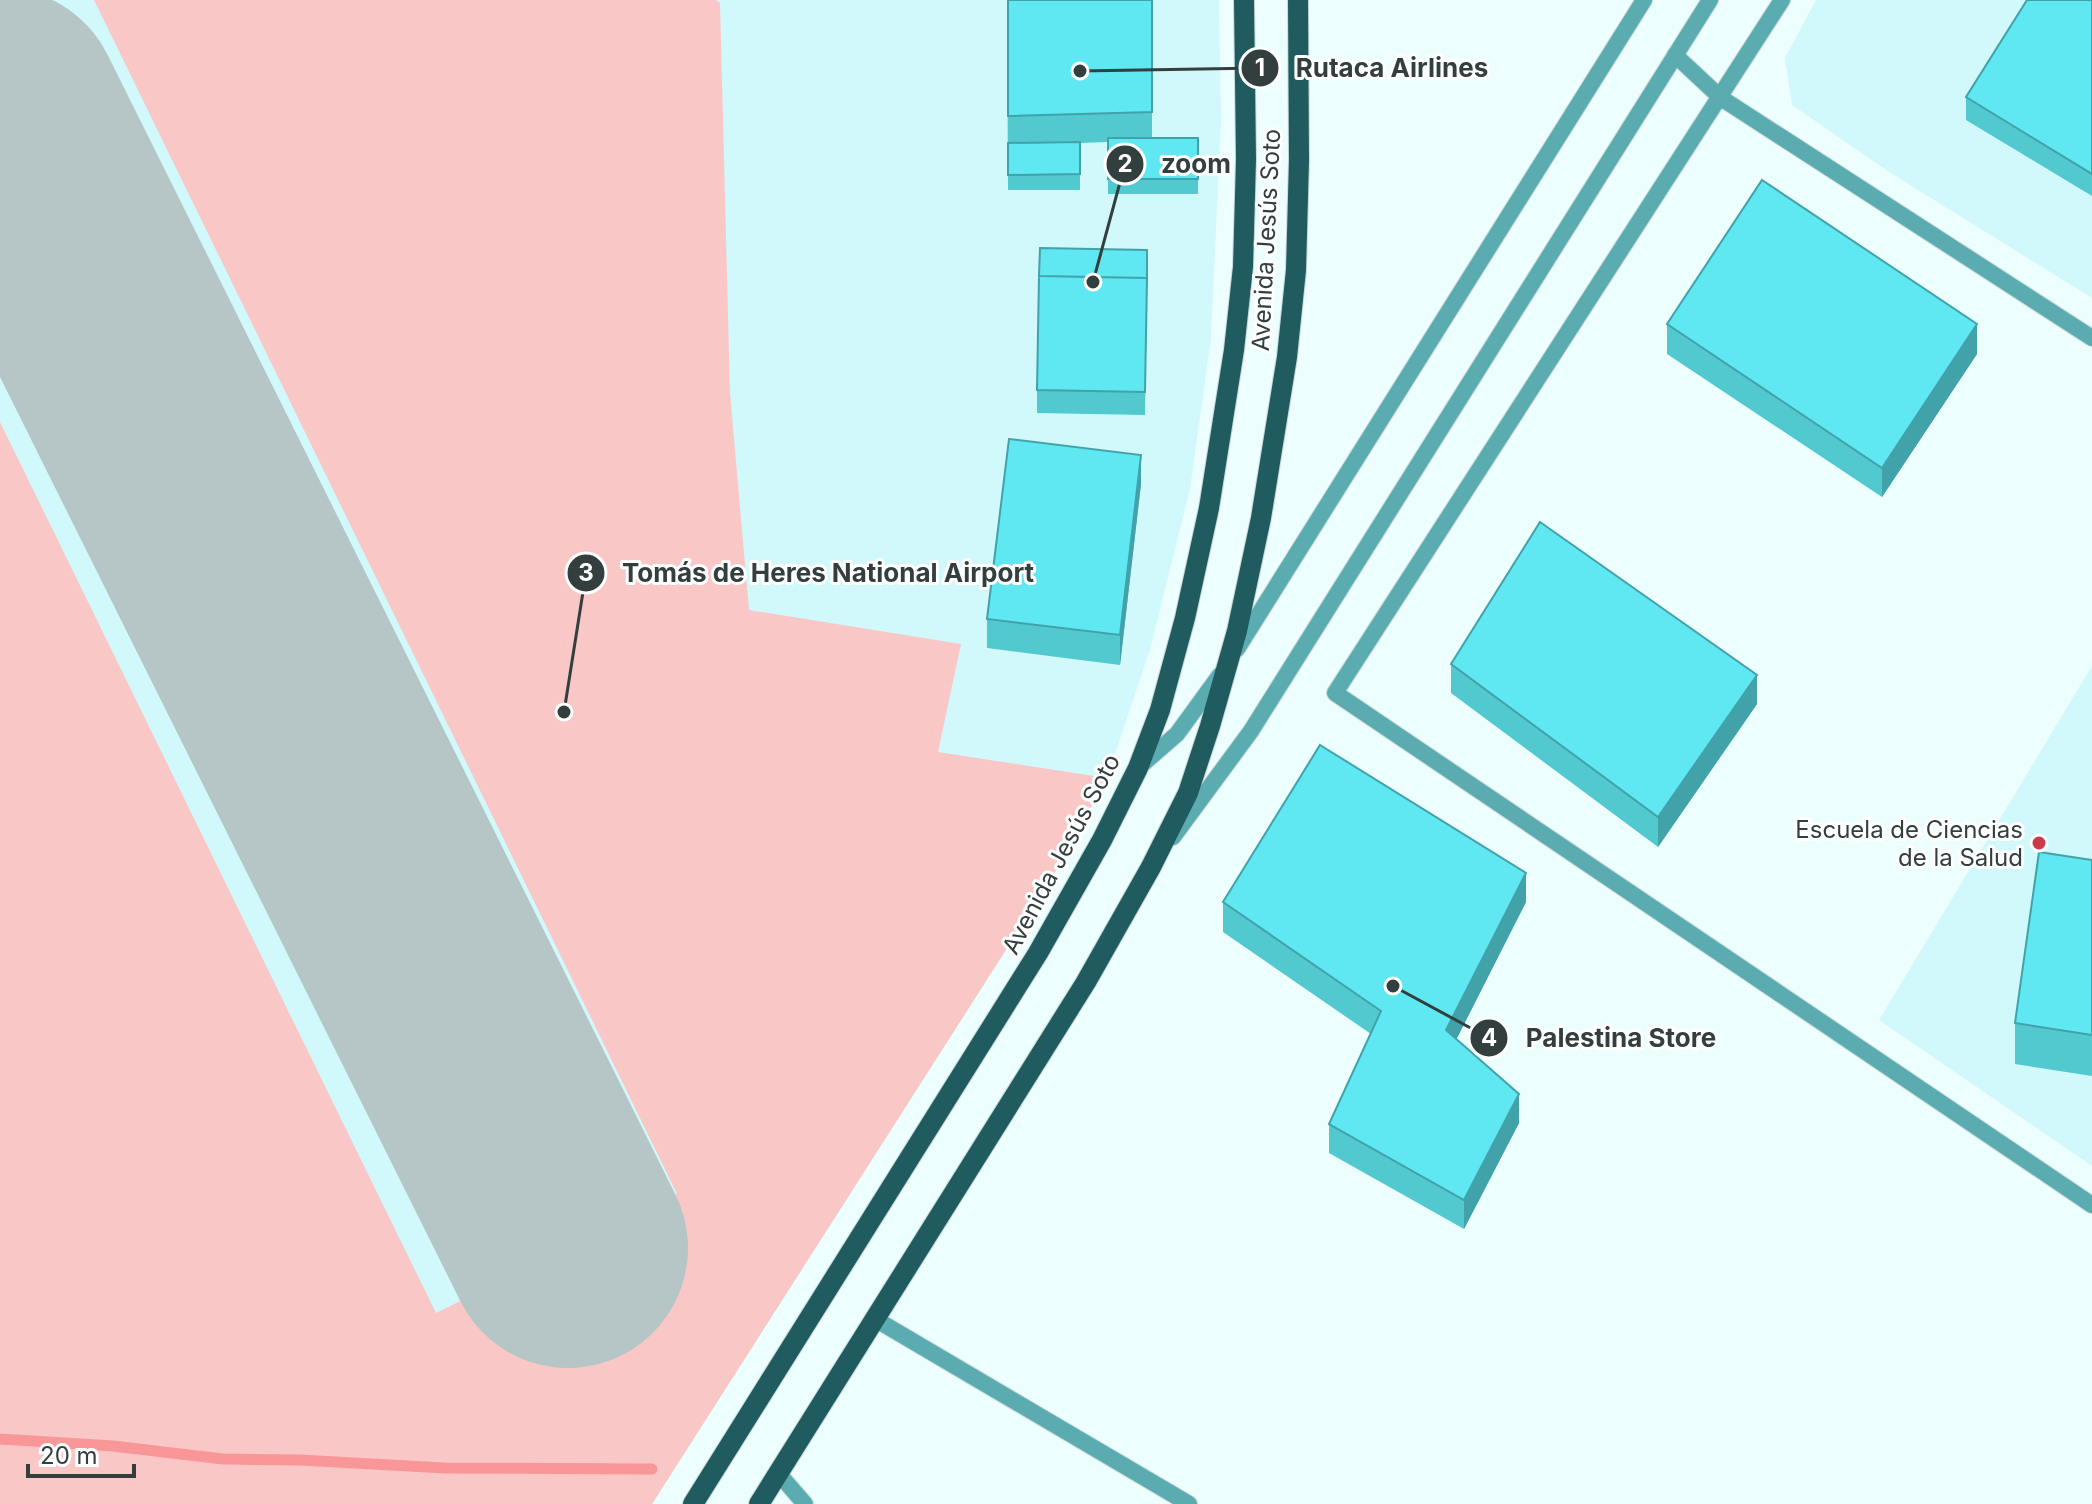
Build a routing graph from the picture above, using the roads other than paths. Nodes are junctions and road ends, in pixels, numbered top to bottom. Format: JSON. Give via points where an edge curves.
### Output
{"nodes":[{"id":1,"x":1244,"y":0,"type":"edge"},
{"id":2,"x":1298,"y":0,"type":"edge"},
{"id":3,"x":1644,"y":0,"type":"edge"},
{"id":4,"x":1710,"y":0,"type":"edge"},
{"id":5,"x":1782,"y":0,"type":"edge"},
{"id":6,"x":1675,"y":55,"type":"junction"},
{"id":7,"x":1721,"y":98,"type":"junction"},
{"id":8,"x":2092,"y":338,"type":"edge"},
{"id":9,"x":1228,"y":663,"type":"junction"},
{"id":10,"x":1138,"y":768,"type":"junction"},
{"id":11,"x":1151,"y":867,"type":"junction"},
{"id":12,"x":2092,"y":1205,"type":"edge"},
{"id":13,"x":875,"y":1319,"type":"junction"},
{"id":14,"x":778,"y":1473,"type":"junction"},
{"id":15,"x":693,"y":1504,"type":"edge"},
{"id":16,"x":759,"y":1504,"type":"edge"},
{"id":17,"x":805,"y":1504,"type":"edge"},
{"id":18,"x":1189,"y":1504,"type":"edge"}],
"edges":[{"from":1,"to":10,"type":"main road","name":"Avenida Jesús Soto","via":[[1243,267],[1232,365],[1185,618]]},
{"from":2,"to":9,"type":"main road","name":"Avenida Jesús Soto","via":[[1299,175],[1287,357],[1261,518]]},
{"from":3,"to":9,"type":"street"},
{"from":4,"to":6,"type":"street"},
{"from":5,"to":7,"type":"street"},
{"from":6,"to":7,"type":"street"},
{"from":6,"to":11,"type":"street","via":[[1251,731]]},
{"from":7,"to":8,"type":"street"},
{"from":7,"to":12,"type":"street","via":[[1335,693]]},
{"from":9,"to":10,"type":"street","via":[[1177,734]]},
{"from":9,"to":11,"type":"main road","name":"Avenida Jesús Soto","via":[[1188,793]]},
{"from":10,"to":15,"type":"main road","name":"Avenida Jesús Soto","via":[[1038,953]]},
{"from":11,"to":13,"type":"main road","name":"Avenida Jesús Soto","via":[[1062,1021]]},
{"from":13,"to":14,"type":"main road","name":"Avenida Jesús Soto"},
{"from":13,"to":18,"type":"street"},
{"from":14,"to":16,"type":"main road","name":"Avenida Jesús Soto"},
{"from":14,"to":17,"type":"street"}]}
